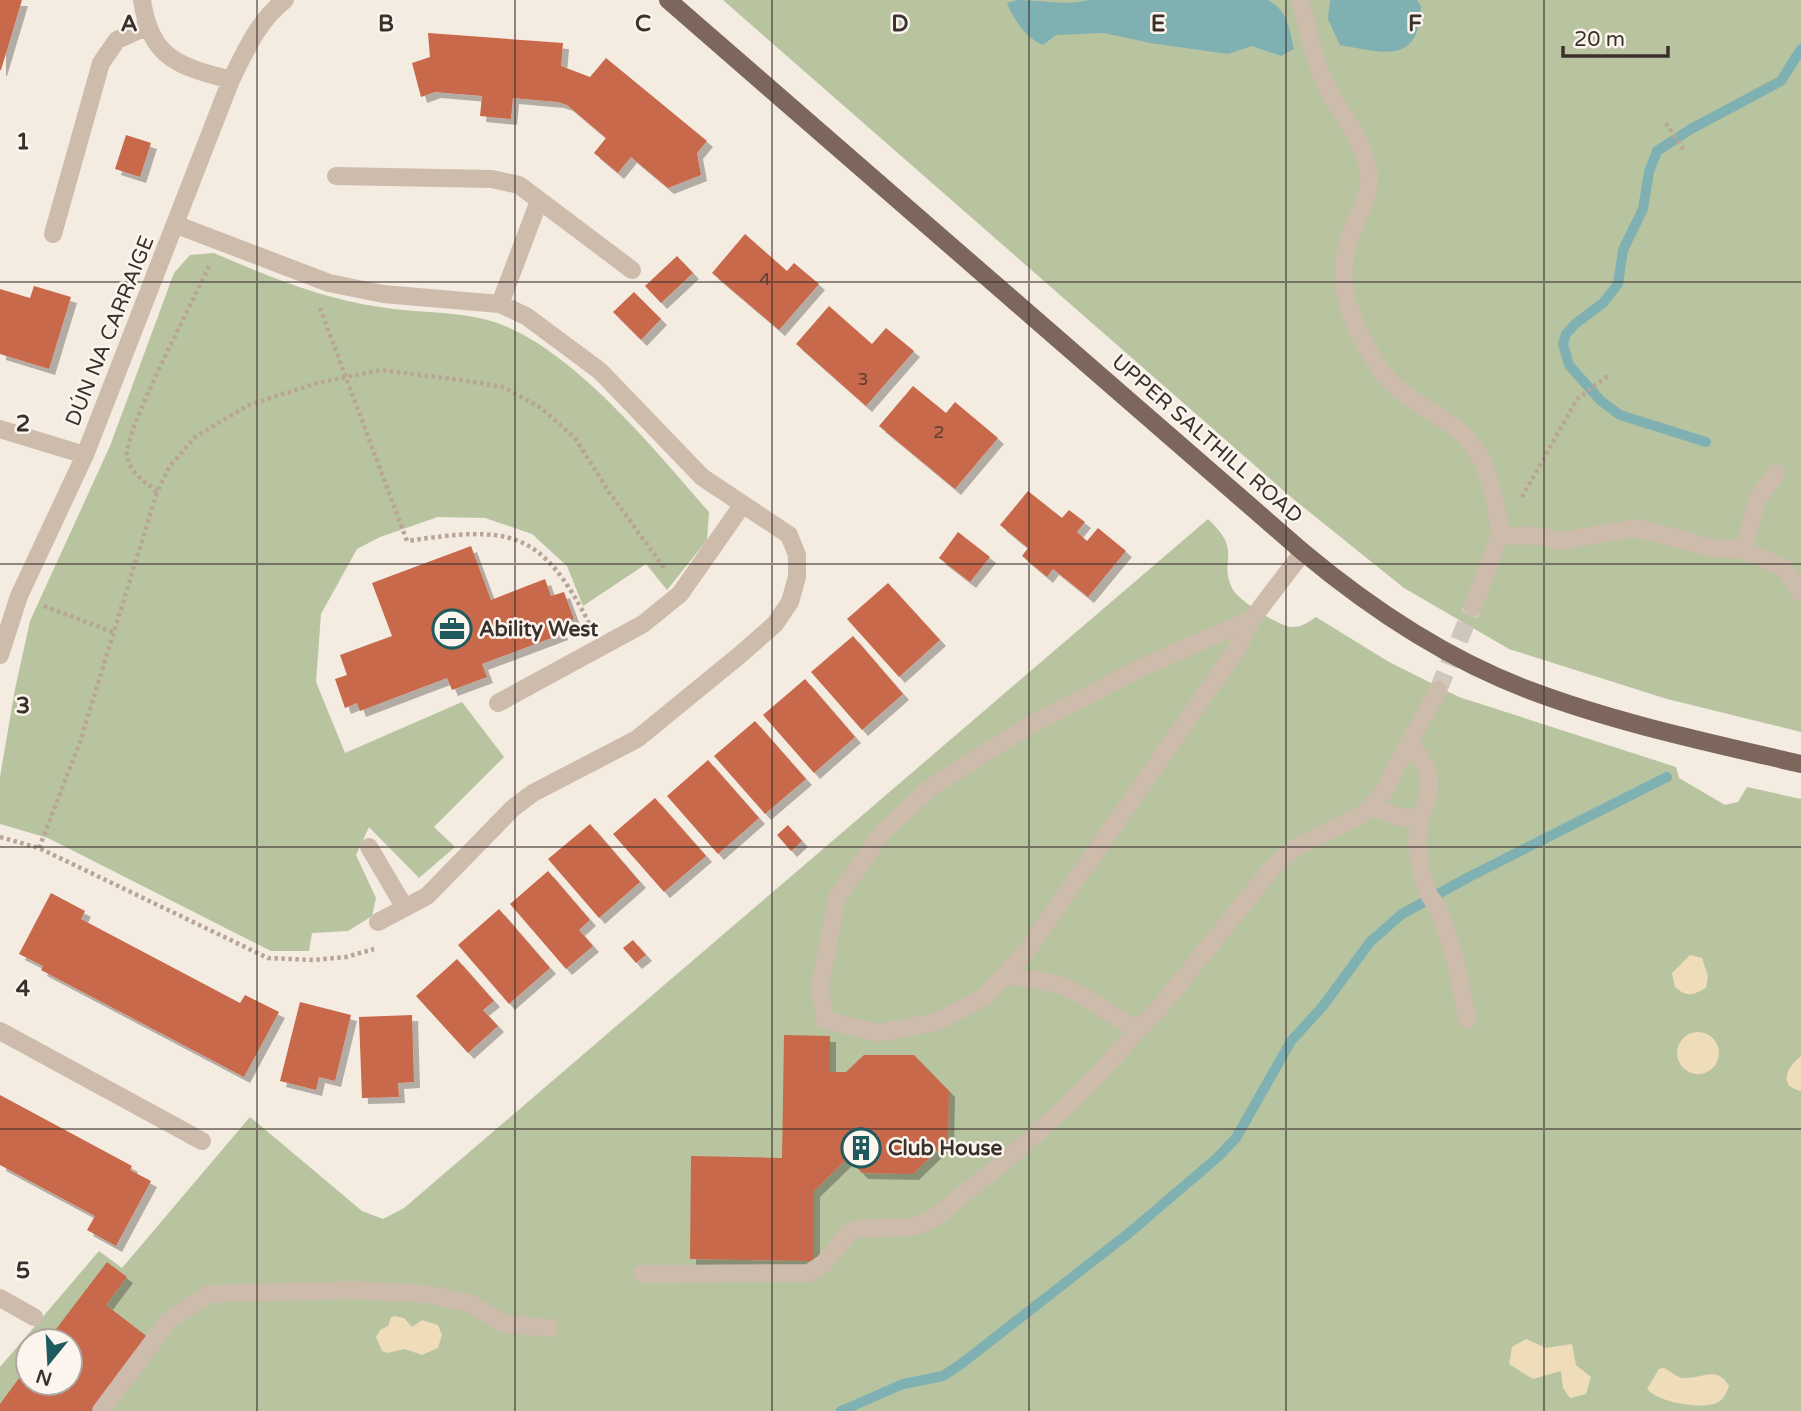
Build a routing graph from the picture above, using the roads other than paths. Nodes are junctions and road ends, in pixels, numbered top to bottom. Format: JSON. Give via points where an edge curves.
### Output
{"nodes":[{"id":1,"x":142,"y":0,"type":"edge"},
{"id":2,"x":285,"y":0,"type":"edge"},
{"id":3,"x":668,"y":0,"type":"edge"},
{"id":4,"x":1300,"y":0,"type":"edge"},
{"id":5,"x":146,"y":27,"type":"junction"},
{"id":6,"x":231,"y":80,"type":"junction"},
{"id":7,"x":336,"y":176,"type":"dead end"},
{"id":8,"x":539,"y":201,"type":"junction"},
{"id":9,"x":177,"y":225,"type":"junction"},
{"id":10,"x":53,"y":234,"type":"dead end"},
{"id":11,"x":632,"y":270,"type":"dead end"},
{"id":12,"x":500,"y":304,"type":"junction"},
{"id":13,"x":0,"y":429,"type":"edge"},
{"id":14,"x":85,"y":455,"type":"junction"},
{"id":15,"x":1776,"y":473,"type":"dead end"},
{"id":16,"x":743,"y":504,"type":"junction"},
{"id":17,"x":1500,"y":535,"type":"junction"},
{"id":18,"x":1744,"y":550,"type":"junction"},
{"id":19,"x":1303,"y":552,"type":"junction"},
{"id":20,"x":1800,"y":592,"type":"edge"},
{"id":21,"x":1473,"y":607,"type":"tunnel mouth"},
{"id":22,"x":1252,"y":619,"type":"junction"},
{"id":23,"x":0,"y":655,"type":"edge"},
{"id":24,"x":1438,"y":690,"type":"tunnel mouth"},
{"id":25,"x":498,"y":703,"type":"dead end"},
{"id":26,"x":1410,"y":743,"type":"junction"},
{"id":27,"x":1801,"y":764,"type":"edge"},
{"id":28,"x":1372,"y":806,"type":"junction"},
{"id":29,"x":1419,"y":819,"type":"junction"},
{"id":30,"x":369,"y":847,"type":"dead end"},
{"id":31,"x":405,"y":908,"type":"junction"},
{"id":32,"x":378,"y":922,"type":"road end"},
{"id":33,"x":1004,"y":975,"type":"junction"},
{"id":34,"x":1467,"y":1020,"type":"dead end"},
{"id":35,"x":1137,"y":1030,"type":"junction"},
{"id":36,"x":0,"y":1031,"type":"edge"},
{"id":37,"x":202,"y":1141,"type":"dead end"},
{"id":38,"x":642,"y":1274,"type":"dead end"},
{"id":39,"x":0,"y":1298,"type":"edge"},
{"id":40,"x":34,"y":1317,"type":"dead end"},
{"id":41,"x":549,"y":1328,"type":"dead end"},
{"id":42,"x":101,"y":1411,"type":"edge"}],
"edges":[{"from":1,"to":5,"type":"street"},
{"from":2,"to":6,"type":"street","name":"DÚN NA CARRAIGE","via":[[266,17]]},
{"from":3,"to":19,"type":"main road","name":"UPPER SALTHILL ROAD"},
{"from":4,"to":17,"type":"street","via":[[1320,72],[1365,153],[1370,179],[1343,252],[1343,291],[1354,326],[1392,386],[1454,426],[1475,447],[1496,496]]},
{"from":5,"to":6,"type":"street","via":[[159,50],[180,63]]},
{"from":5,"to":10,"type":"street","via":[[117,40],[101,63]]},
{"from":6,"to":9,"type":"street","name":"DÚN NA CARRAIGE"},
{"from":7,"to":8,"type":"street","via":[[492,179],[519,185]]},
{"from":8,"to":11,"type":"street"},
{"from":8,"to":12,"type":"street"},
{"from":9,"to":12,"type":"street","name":"DÚN NA CARRAIGE","via":[[312,277],[383,294]]},
{"from":9,"to":14,"type":"street","name":"DÚN NA CARRAIGE"},
{"from":12,"to":16,"type":"street","name":"DÚN NA CARRAIGE","via":[[526,316],[600,371],[702,477]]},
{"from":13,"to":14,"type":"street","name":"DÚN NA CARRAIGE"},
{"from":14,"to":23,"type":"street","name":"DÚN NA CARRAIGE","via":[[19,596]]},
{"from":15,"to":18,"type":"street","via":[[1757,499]]},
{"from":16,"to":25,"type":"street","via":[[680,594],[643,624]]},
{"from":16,"to":31,"type":"street","name":"DÚN NA CARRAIGE","via":[[789,535],[797,555],[790,602],[775,624],[637,739],[513,808],[427,896]]},
{"from":17,"to":18,"type":"street","via":[[1561,541],[1636,528],[1713,548]]},
{"from":17,"to":21,"type":"street"},
{"from":18,"to":20,"type":"street","via":[[1785,569]]},
{"from":19,"to":22,"type":"street"},
{"from":19,"to":27,"type":"main road","name":"UPPER SALTHILL ROAD","via":[[1395,621],[1529,690],[1610,716]]},
{"from":22,"to":33,"type":"street","via":[[1238,647],[1063,899]]},
{"from":22,"to":33,"type":"street","via":[[1033,723],[931,787],[883,832],[837,897],[820,988],[825,1020],[878,1033],[937,1022],[984,997]]},
{"from":24,"to":26,"type":"street"},
{"from":26,"to":28,"type":"street"},
{"from":26,"to":29,"type":"street","via":[[1426,763],[1431,792]]},
{"from":28,"to":29,"type":"street","via":[[1398,817]]},
{"from":28,"to":35,"type":"street","via":[[1296,847],[1272,868]]},
{"from":29,"to":34,"type":"street","via":[[1418,850],[1426,888],[1458,965]]},
{"from":30,"to":31,"type":"street"},
{"from":31,"to":32,"type":"street","name":"DÚN NA CARRAIGE"},
{"from":33,"to":35,"type":"street","via":[[1058,984]]},
{"from":35,"to":38,"type":"street","via":[[1040,1128],[926,1223],[850,1231],[824,1263],[809,1273]]},
{"from":36,"to":37,"type":"street"},
{"from":39,"to":40,"type":"street"},
{"from":41,"to":42,"type":"street","via":[[506,1324],[468,1303],[426,1294],[353,1290],[209,1294],[169,1320]]}]}
